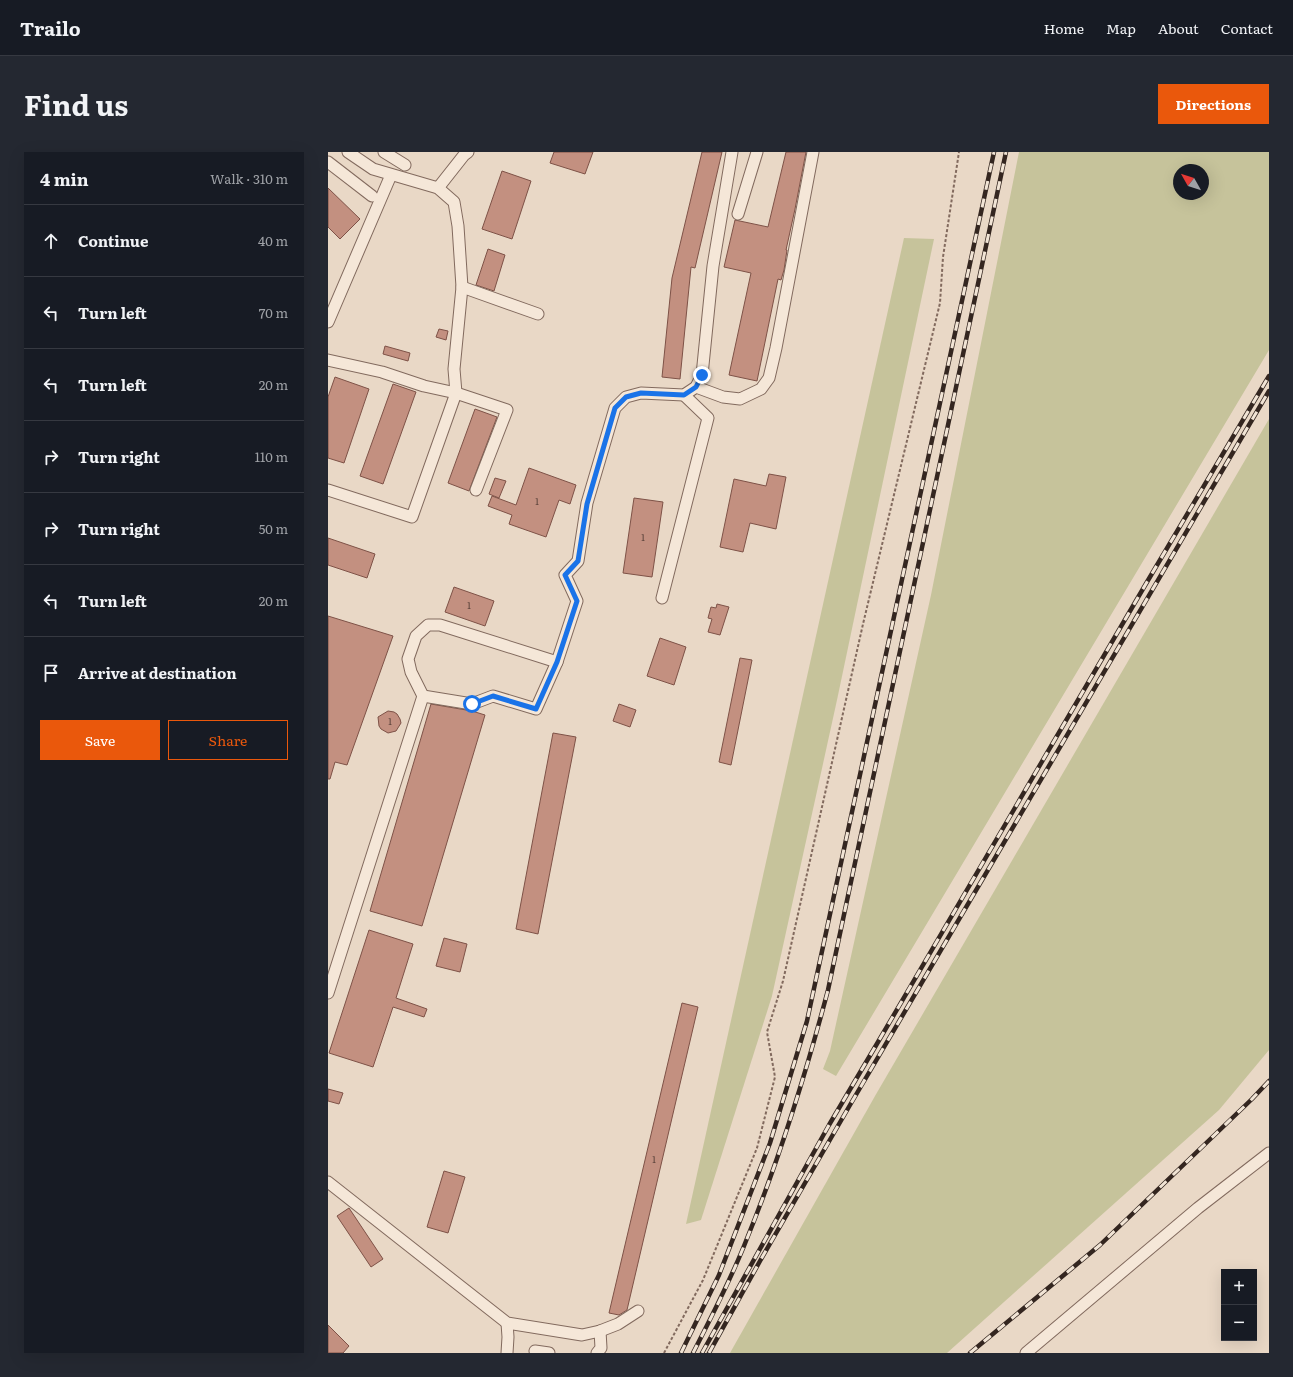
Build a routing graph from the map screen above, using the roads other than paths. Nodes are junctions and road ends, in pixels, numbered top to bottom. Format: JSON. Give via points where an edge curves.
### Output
{"nodes":[{"id":1,"x":348,"y":152,"type":"edge"},
{"id":2,"x":384,"y":152,"type":"edge"},
{"id":3,"x":468,"y":152,"type":"edge"},
{"id":4,"x":732,"y":152,"type":"edge"},
{"id":5,"x":757,"y":152,"type":"edge"},
{"id":6,"x":813,"y":152,"type":"edge"},
{"id":7,"x":328,"y":162,"type":"edge"},
{"id":8,"x":405,"y":165,"type":"dead end"},
{"id":9,"x":391,"y":175,"type":"junction"},
{"id":10,"x":438,"y":188,"type":"junction"},
{"id":11,"x":372,"y":196,"type":"dead end"},
{"id":12,"x":738,"y":214,"type":"dead end"},
{"id":13,"x":462,"y":287,"type":"junction"},
{"id":14,"x":538,"y":314,"type":"dead end"},
{"id":15,"x":328,"y":322,"type":"edge"},
{"id":16,"x":328,"y":360,"type":"edge"},
{"id":17,"x":696,"y":387,"type":"junction"},
{"id":18,"x":456,"y":393,"type":"junction"},
{"id":19,"x":684,"y":395,"type":"junction"},
{"id":20,"x":328,"y":490,"type":"edge"},
{"id":21,"x":476,"y":490,"type":"dead end"},
{"id":22,"x":662,"y":598,"type":"dead end"},
{"id":23,"x":557,"y":662,"type":"junction"},
{"id":24,"x":423,"y":696,"type":"junction"},
{"id":25,"x":328,"y":993,"type":"edge"},
{"id":26,"x":1269,"y":1153,"type":"edge"},
{"id":27,"x":328,"y":1182,"type":"edge"},
{"id":28,"x":638,"y":1311,"type":"dead end"},
{"id":29,"x":506,"y":1323,"type":"junction"},
{"id":30,"x":600,"y":1331,"type":"junction"},
{"id":31,"x":534,"y":1350,"type":"dead end"},
{"id":32,"x":507,"y":1353,"type":"edge"},
{"id":33,"x":549,"y":1353,"type":"edge"},
{"id":34,"x":597,"y":1353,"type":"edge"},
{"id":35,"x":1026,"y":1353,"type":"edge"}],
"edges":[{"from":1,"to":9,"type":"lane","via":[[373,169]]},
{"from":2,"to":8,"type":"lane"},
{"from":3,"to":10,"type":"lane"},
{"from":4,"to":17,"type":"lane","via":[[713,266],[702,375]]},
{"from":5,"to":12,"type":"lane"},
{"from":6,"to":17,"type":"lane","via":[[769,378],[761,389],[740,399],[723,398]]},
{"from":7,"to":11,"type":"lane"},
{"from":9,"to":10,"type":"lane"},
{"from":9,"to":15,"type":"lane"},
{"from":10,"to":13,"type":"lane","via":[[454,202]]},
{"from":13,"to":14,"type":"lane"},
{"from":13,"to":18,"type":"lane","via":[[454,369]]},
{"from":16,"to":18,"type":"lane"},
{"from":17,"to":19,"type":"lane"},
{"from":18,"to":20,"type":"lane","via":[[412,517]]},
{"from":18,"to":21,"type":"lane","via":[[507,410]]},
{"from":19,"to":22,"type":"lane","via":[[708,418]]},
{"from":19,"to":23,"type":"lane","via":[[641,393],[626,397],[615,408],[587,504],[578,561],[565,575],[577,601]]},
{"from":23,"to":24,"type":"lane","via":[[536,709],[493,696],[472,704]]},
{"from":23,"to":24,"type":"lane","via":[[440,625],[428,625],[416,636],[408,659],[411,672]]},
{"from":24,"to":25,"type":"lane"},
{"from":26,"to":35,"type":"lane","via":[[1198,1208]]},
{"from":27,"to":29,"type":"lane"},
{"from":28,"to":30,"type":"lane","via":[[618,1324]]},
{"from":29,"to":30,"type":"lane","via":[[582,1335]]},
{"from":29,"to":32,"type":"lane"},
{"from":30,"to":34,"type":"lane","via":[[601,1348]]},
{"from":31,"to":33,"type":"lane"}]}
